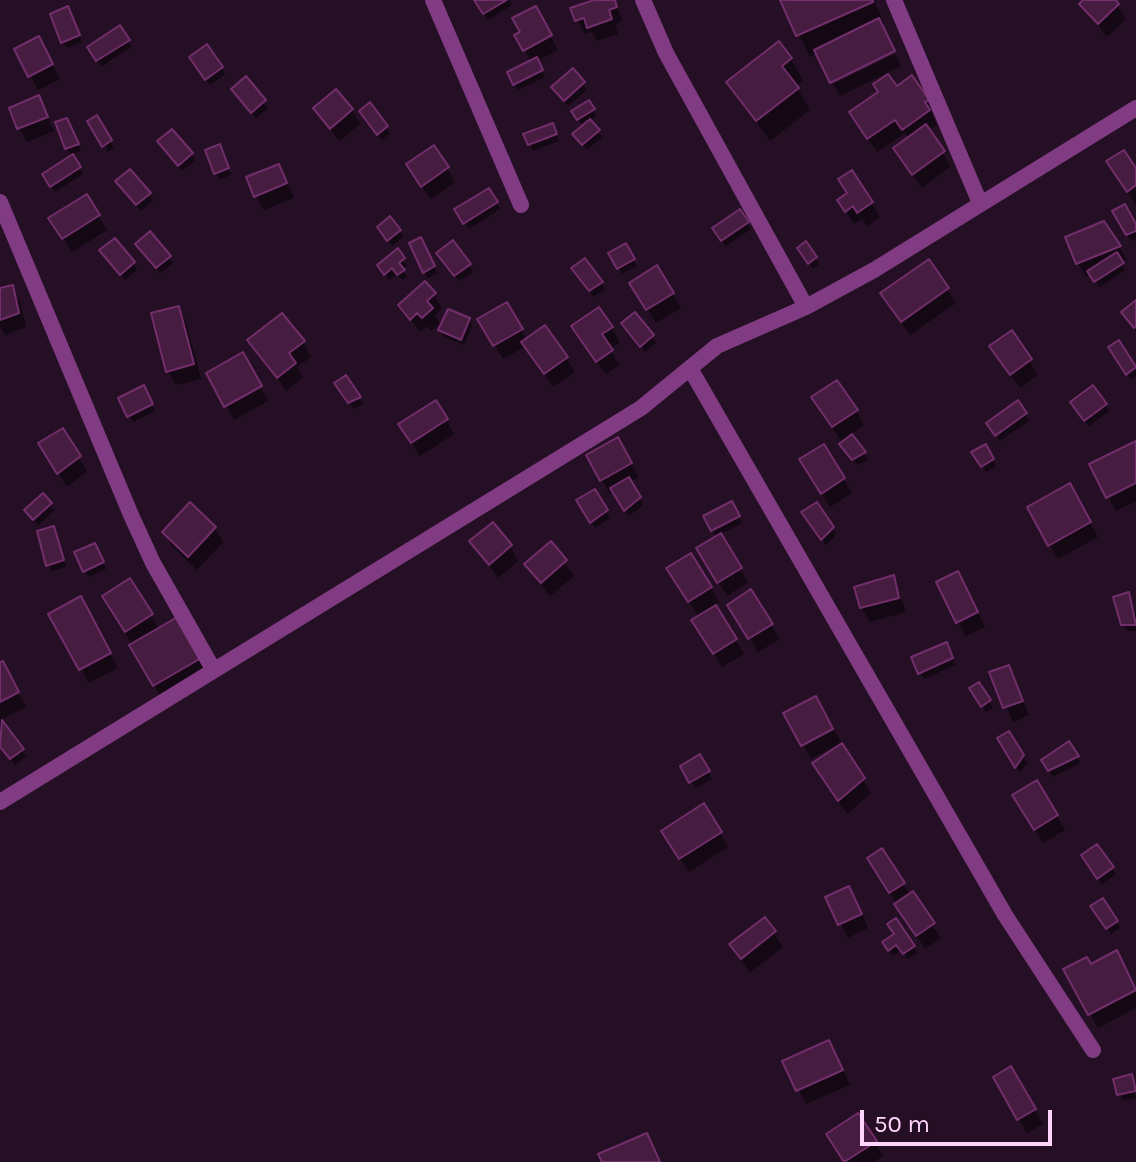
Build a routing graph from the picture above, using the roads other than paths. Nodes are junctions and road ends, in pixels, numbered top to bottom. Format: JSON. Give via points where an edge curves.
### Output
{"nodes":[{"id":1,"x":433,"y":0,"type":"edge"},
{"id":2,"x":643,"y":0,"type":"edge"},
{"id":3,"x":894,"y":0,"type":"edge"},
{"id":4,"x":1136,"y":108,"type":"edge"},
{"id":5,"x":0,"y":202,"type":"edge"},
{"id":6,"x":980,"y":203,"type":"junction"},
{"id":7,"x":521,"y":205,"type":"dead end"},
{"id":8,"x":6,"y":233,"type":"edge"},
{"id":9,"x":806,"y":307,"type":"junction"},
{"id":10,"x":691,"y":370,"type":"junction"},
{"id":11,"x":213,"y":669,"type":"junction"},
{"id":12,"x":0,"y":802,"type":"edge"},
{"id":13,"x":1093,"y":1050,"type":"dead end"}],
"edges":[{"from":1,"to":7,"type":"street"},
{"from":2,"to":9,"type":"street","via":[[666,53]]},
{"from":3,"to":6,"type":"street"},
{"from":4,"to":6,"type":"street"},
{"from":5,"to":8,"type":"street"},
{"from":6,"to":9,"type":"street"},
{"from":8,"to":11,"type":"street","via":[[136,527]]},
{"from":9,"to":10,"type":"street","via":[[717,346]]},
{"from":10,"to":11,"type":"street","via":[[641,408]]},
{"from":10,"to":13,"type":"street","via":[[1005,915]]},
{"from":11,"to":12,"type":"street"}]}
